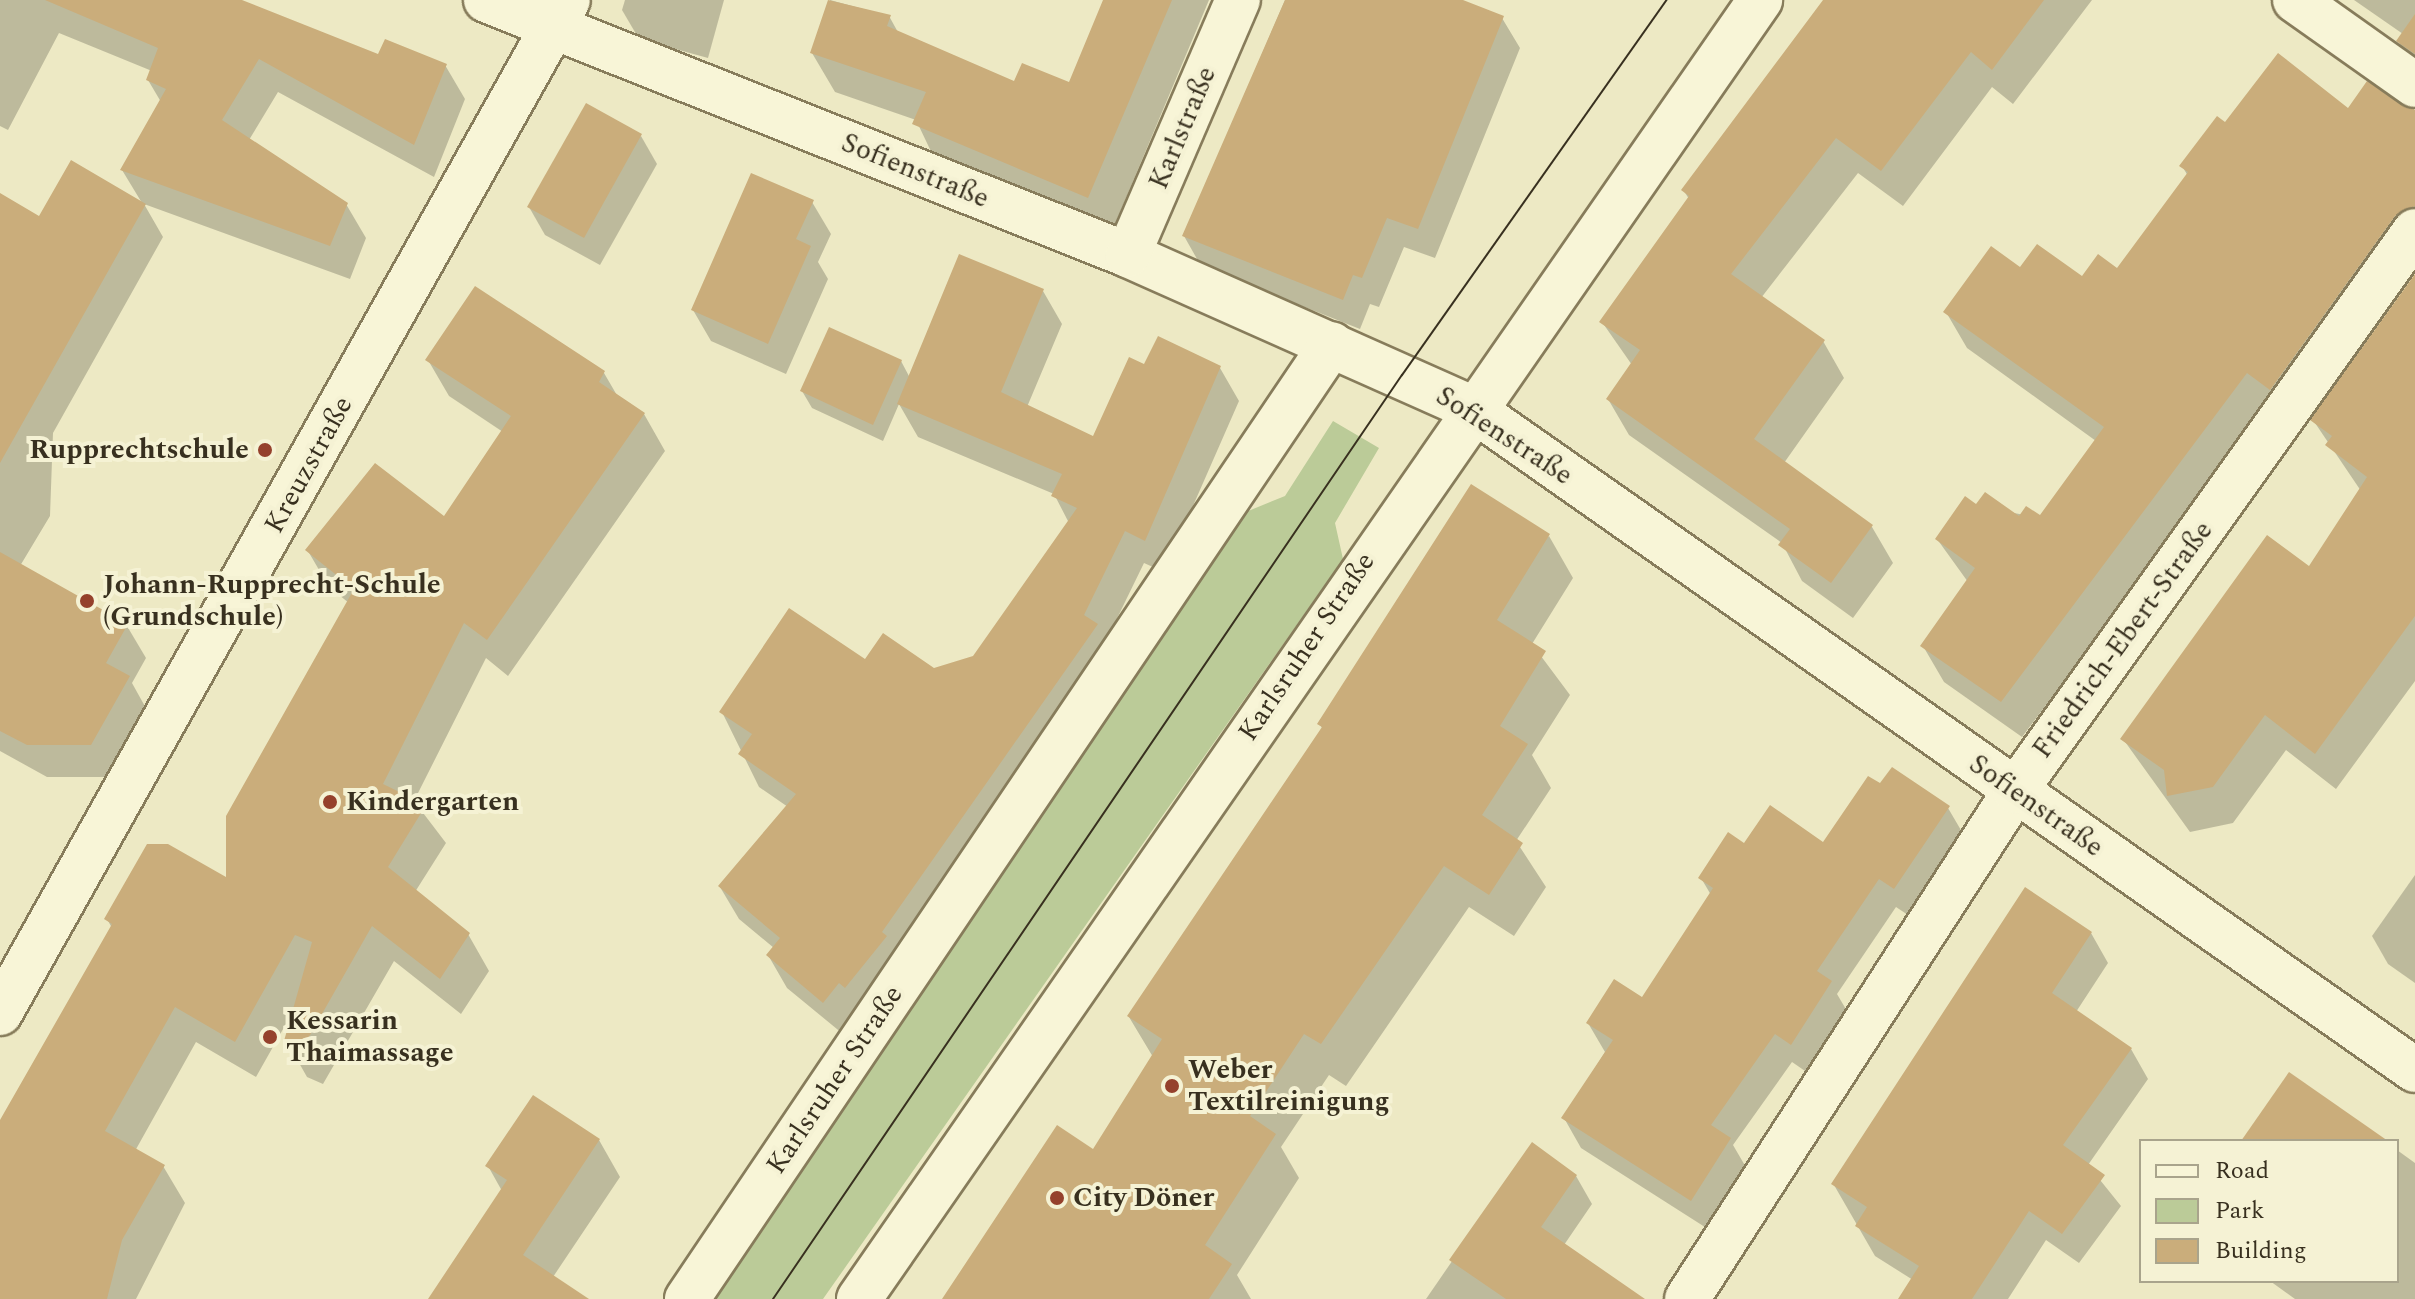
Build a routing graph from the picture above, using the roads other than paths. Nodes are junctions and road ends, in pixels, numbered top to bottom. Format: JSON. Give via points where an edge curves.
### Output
{"nodes":[{"id":1,"x":486,"y":0,"type":"edge"},
{"id":2,"x":1238,"y":0,"type":"edge"},
{"id":3,"x":1760,"y":0,"type":"edge"},
{"id":4,"x":2295,"y":0,"type":"edge"},
{"id":5,"x":562,"y":14,"type":"edge"},
{"id":6,"x":2415,"y":85,"type":"edge"},
{"id":7,"x":2415,"y":231,"type":"edge"},
{"id":8,"x":1128,"y":255,"type":"junction"},
{"id":9,"x":1332,"y":344,"type":"junction"},
{"id":10,"x":1471,"y":408,"type":"junction"},
{"id":11,"x":2015,"y":791,"type":"junction"},
{"id":12,"x":0,"y":1013,"type":"edge"},
{"id":13,"x":2415,"y":1070,"type":"edge"},
{"id":14,"x":687,"y":1299,"type":"edge"},
{"id":15,"x":859,"y":1299,"type":"edge"},
{"id":16,"x":1687,"y":1299,"type":"edge"}],
"edges":[{"from":1,"to":5,"type":"street","name":"Sofienstraße"},
{"from":2,"to":8,"type":"street","name":"Karlstraße"},
{"from":3,"to":10,"type":"street","name":"Karlsruher Straße"},
{"from":4,"to":6,"type":"street"},
{"from":5,"to":8,"type":"street","name":"Sofienstraße"},
{"from":5,"to":12,"type":"street","name":"Kreuzstraße"},
{"from":7,"to":11,"type":"street","name":"Friedrich-Ebert-Straße"},
{"from":8,"to":9,"type":"street","name":"Sofienstraße"},
{"from":9,"to":10,"type":"street","name":"Sofienstraße"},
{"from":9,"to":14,"type":"street","name":"Karlsruher Straße"},
{"from":10,"to":11,"type":"street","name":"Sofienstraße"},
{"from":10,"to":15,"type":"street","name":"Karlsruher Straße"},
{"from":11,"to":13,"type":"street","name":"Sofienstraße"},
{"from":11,"to":16,"type":"street","name":"Friedrich-Ebert-Straße"}]}
